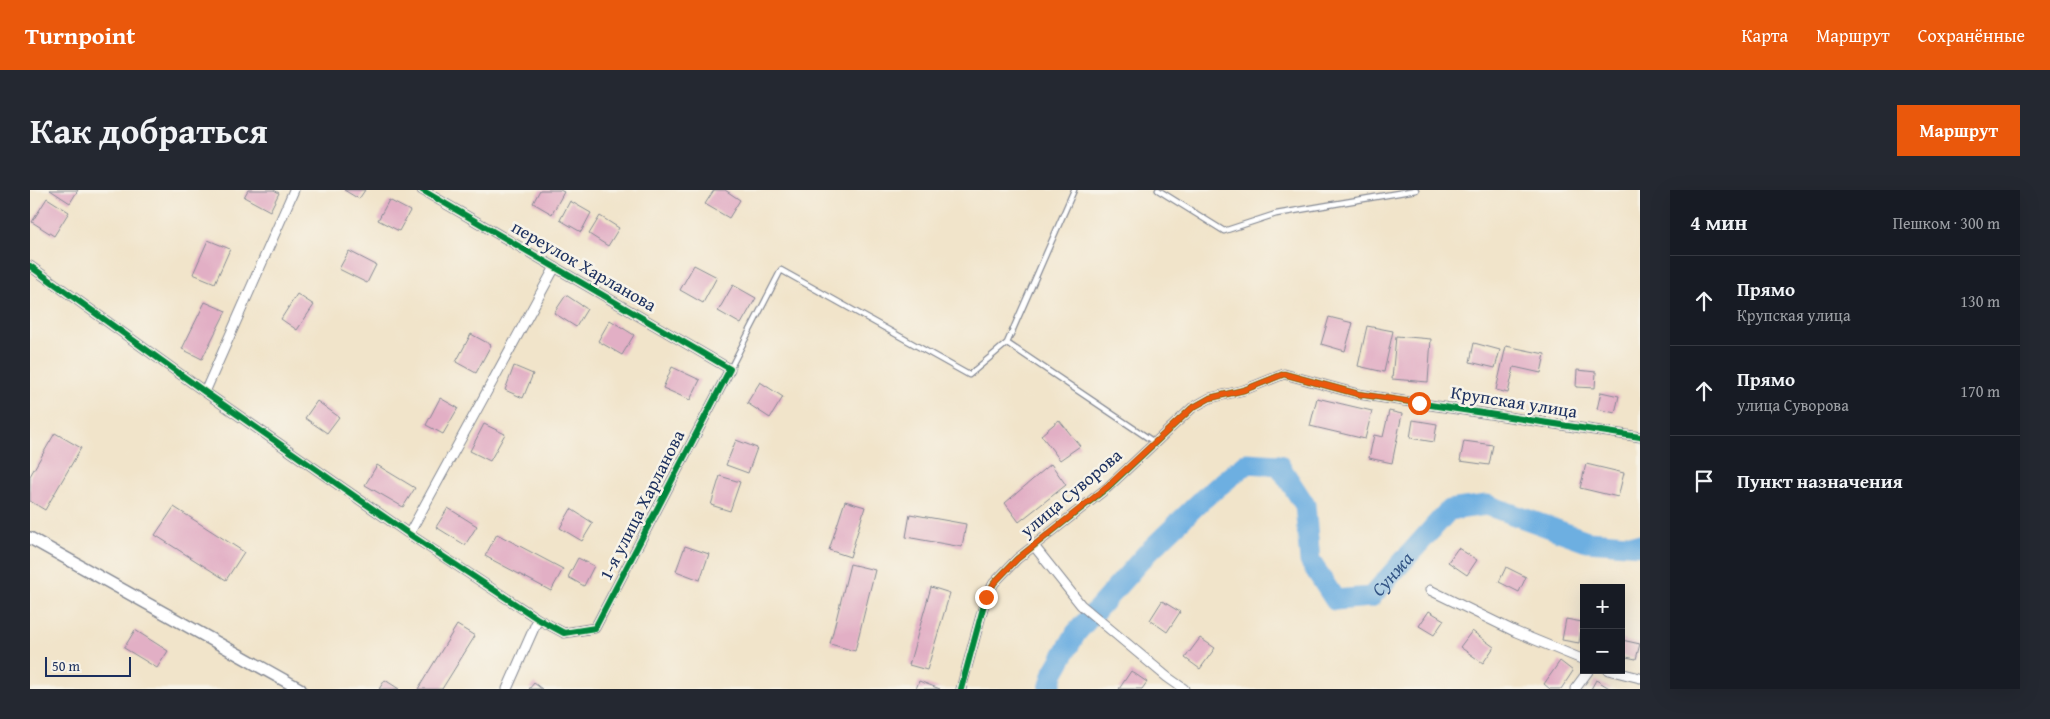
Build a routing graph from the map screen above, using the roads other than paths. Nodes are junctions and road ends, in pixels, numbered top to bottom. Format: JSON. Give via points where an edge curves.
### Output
{"nodes":[{"id":1,"x":294,"y":190,"type":"edge"},
{"id":2,"x":422,"y":190,"type":"edge"},
{"id":3,"x":1074,"y":190,"type":"edge"},
{"id":4,"x":1158,"y":190,"type":"edge"},
{"id":5,"x":1416,"y":190,"type":"edge"},
{"id":6,"x":1404,"y":191,"type":"edge"},
{"id":7,"x":30,"y":266,"type":"edge"},
{"id":8,"x":555,"y":267,"type":"junction"},
{"id":9,"x":1007,"y":343,"type":"junction"},
{"id":10,"x":730,"y":369,"type":"junction"},
{"id":11,"x":205,"y":392,"type":"junction"},
{"id":12,"x":1210,"y":398,"type":"joint"},
{"id":13,"x":1640,"y":437,"type":"edge"},
{"id":14,"x":1154,"y":442,"type":"junction"},
{"id":15,"x":409,"y":534,"type":"junction"},
{"id":16,"x":30,"y":538,"type":"edge"},
{"id":17,"x":1034,"y":546,"type":"junction"},
{"id":18,"x":1430,"y":590,"type":"dead end"},
{"id":19,"x":538,"y":619,"type":"junction"},
{"id":20,"x":1580,"y":658,"type":"edge"},
{"id":21,"x":1586,"y":674,"type":"edge"},
{"id":22,"x":1624,"y":674,"type":"edge"},
{"id":23,"x":1640,"y":678,"type":"edge"},
{"id":24,"x":300,"y":689,"type":"edge"},
{"id":25,"x":507,"y":689,"type":"edge"},
{"id":26,"x":961,"y":689,"type":"edge"},
{"id":27,"x":1184,"y":689,"type":"edge"},
{"id":28,"x":1575,"y":689,"type":"edge"}],
"edges":[{"from":1,"to":11,"type":"street"},
{"from":2,"to":8,"type":"street","name":"переулок Харланова"},
{"from":3,"to":9,"type":"lane"},
{"from":4,"to":6,"type":"lane","via":[[1224,231],[1276,214]]},
{"from":5,"to":6,"type":"lane"},
{"from":7,"to":11,"type":"street"},
{"from":8,"to":10,"type":"street","name":"переулок Харланова"},
{"from":8,"to":15,"type":"street"},
{"from":9,"to":10,"type":"lane","via":[[969,375],[781,270]]},
{"from":9,"to":14,"type":"lane"},
{"from":10,"to":19,"type":"street","name":"1-я улица Харланова","via":[[596,628],[564,632]]},
{"from":11,"to":15,"type":"street"},
{"from":12,"to":13,"type":"street","name":"Крупская улица","via":[[1244,390],[1284,374],[1358,394]]},
{"from":12,"to":14,"type":"street","name":"улица Суворова","via":[[1192,408]]},
{"from":14,"to":17,"type":"street","name":"улица Суворова","via":[[1106,488]]},
{"from":15,"to":19,"type":"street"},
{"from":16,"to":24,"type":"street"},
{"from":17,"to":26,"type":"street","name":"улица Суворова","via":[[994,583],[986,597]]},
{"from":17,"to":27,"type":"street","via":[[1081,605]]},
{"from":18,"to":20,"type":"street","via":[[1516,632]]},
{"from":19,"to":25,"type":"street"},
{"from":21,"to":28,"type":"street"},
{"from":22,"to":23,"type":"street"}]}
